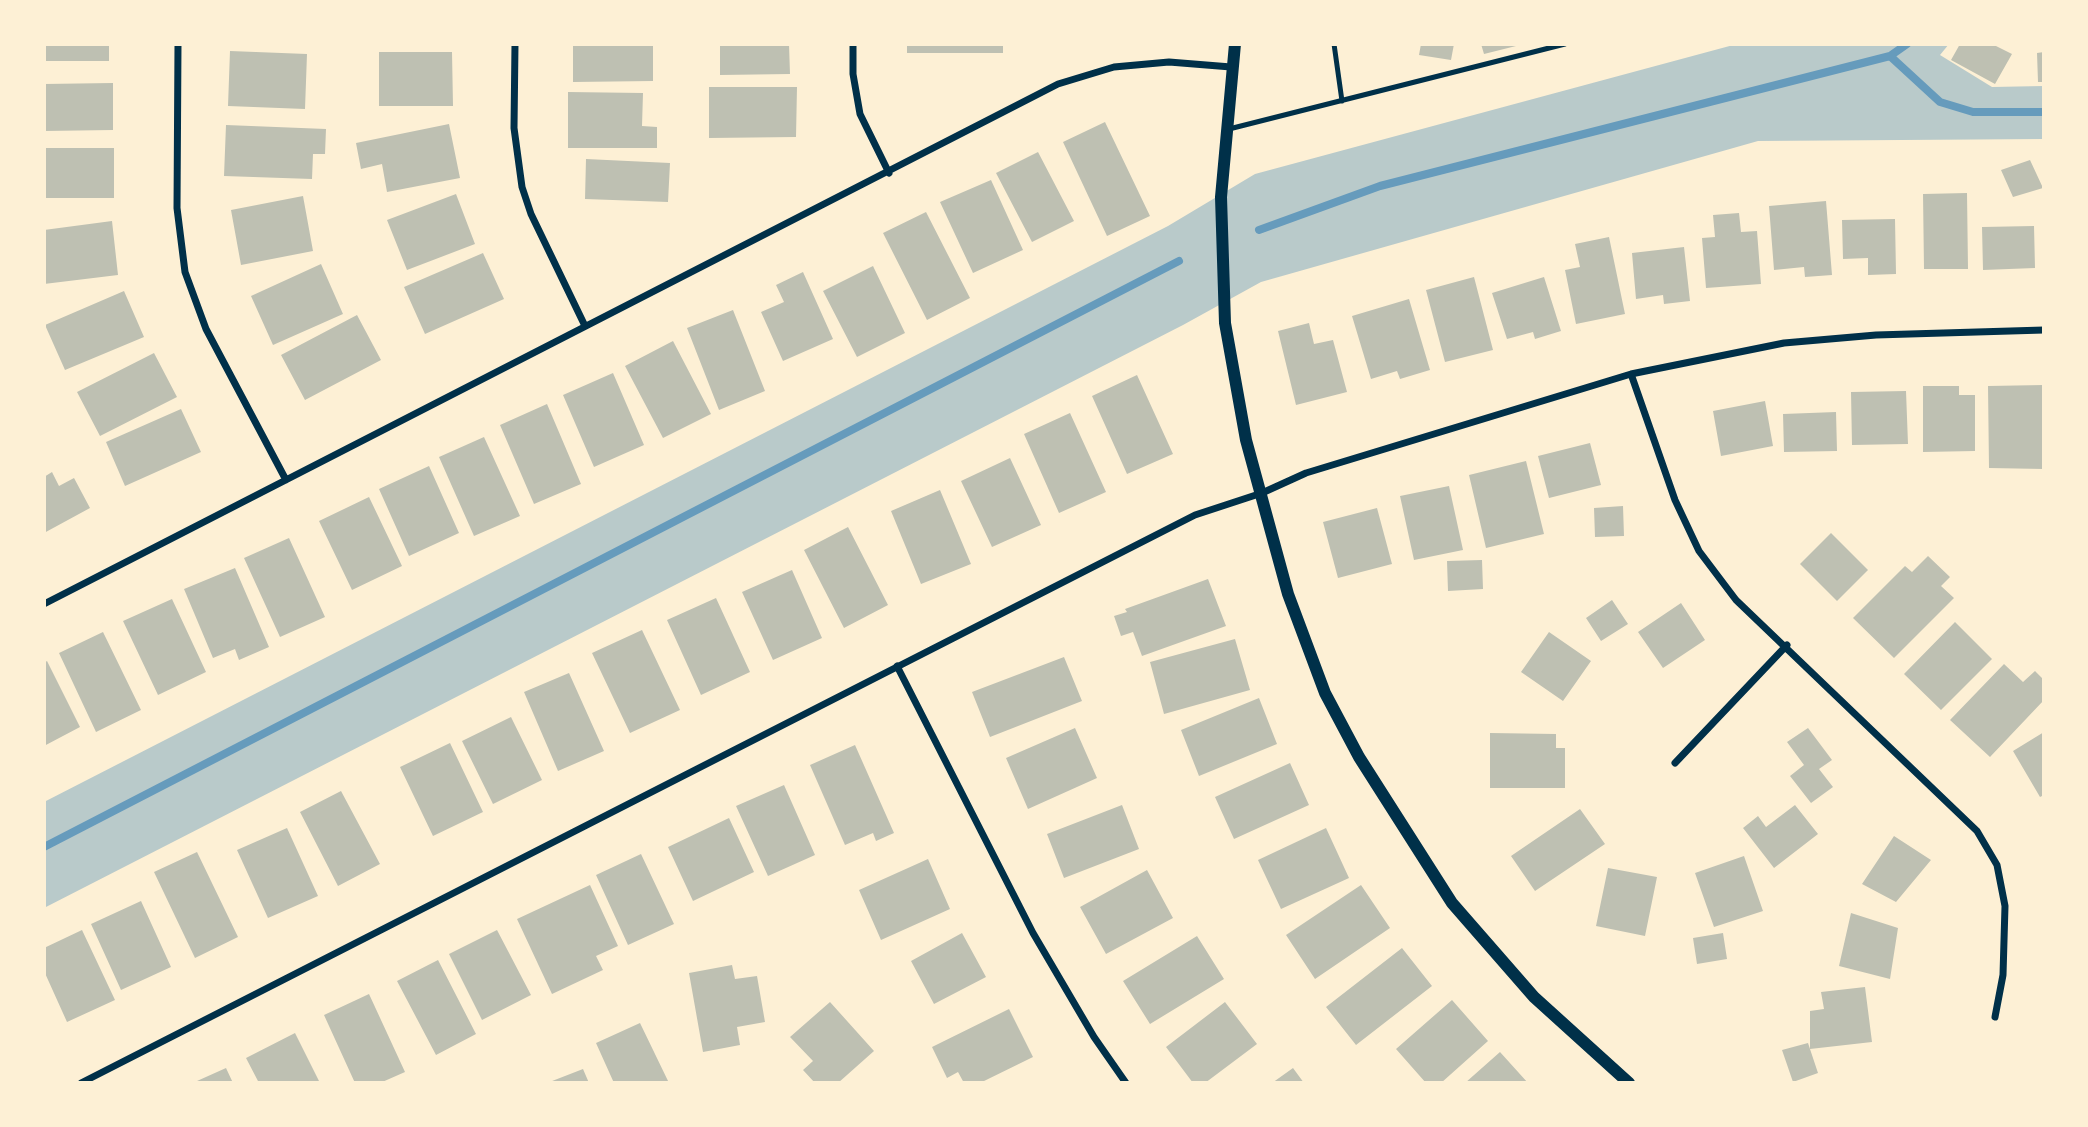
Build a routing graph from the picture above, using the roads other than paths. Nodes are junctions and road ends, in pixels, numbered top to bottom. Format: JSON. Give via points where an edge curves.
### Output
{"nodes":[{"id":1,"x":178,"y":44,"type":"edge"},
{"id":2,"x":515,"y":44,"type":"edge"},
{"id":3,"x":853,"y":44,"type":"edge"},
{"id":4,"x":1235,"y":44,"type":"edge"},
{"id":5,"x":1334,"y":44,"type":"edge"},
{"id":6,"x":1565,"y":44,"type":"edge"},
{"id":7,"x":1231,"y":67,"type":"junction"},
{"id":8,"x":1342,"y":101,"type":"junction"},
{"id":9,"x":1226,"y":129,"type":"junction"},
{"id":10,"x":889,"y":173,"type":"junction"},
{"id":11,"x":585,"y":326,"type":"junction"},
{"id":12,"x":2044,"y":330,"type":"edge"},
{"id":13,"x":1632,"y":374,"type":"junction"},
{"id":14,"x":286,"y":480,"type":"junction"},
{"id":15,"x":1262,"y":493,"type":"junction"},
{"id":16,"x":44,"y":604,"type":"edge"},
{"id":17,"x":1787,"y":645,"type":"junction"},
{"id":18,"x":897,"y":666,"type":"junction"},
{"id":19,"x":1675,"y":763,"type":"dead end"},
{"id":20,"x":1995,"y":1017,"type":"dead end"},
{"id":21,"x":81,"y":1083,"type":"edge"},
{"id":22,"x":1126,"y":1083,"type":"edge"},
{"id":23,"x":1629,"y":1083,"type":"edge"}],
"edges":[{"from":1,"to":14,"type":"street","via":[[177,208],[185,272],[206,330]]},
{"from":2,"to":11,"type":"street","via":[[514,128],[522,187]]},
{"from":3,"to":10,"type":"street","via":[[860,114]]},
{"from":4,"to":7,"type":"street"},
{"from":5,"to":8,"type":"lane"},
{"from":6,"to":8,"type":"lane"},
{"from":7,"to":9,"type":"street"},
{"from":7,"to":10,"type":"street","via":[[1169,62],[1114,67],[1058,84]]},
{"from":8,"to":9,"type":"lane"},
{"from":9,"to":15,"type":"street","via":[[1221,197],[1225,323],[1246,440]]},
{"from":10,"to":11,"type":"street"},
{"from":11,"to":14,"type":"street"},
{"from":12,"to":13,"type":"street","via":[[1784,343]]},
{"from":13,"to":15,"type":"street","via":[[1306,472]]},
{"from":13,"to":17,"type":"street","via":[[1675,499],[1699,551],[1736,600]]},
{"from":14,"to":16,"type":"street"},
{"from":15,"to":18,"type":"street","via":[[1195,515]]},
{"from":15,"to":23,"type":"street","via":[[1288,594],[1325,693],[1359,757],[1452,903],[1534,997]]},
{"from":17,"to":19,"type":"street"},
{"from":17,"to":20,"type":"street","via":[[1977,831],[1997,865],[2005,906],[2003,975]]},
{"from":18,"to":21,"type":"street"},
{"from":18,"to":22,"type":"street","via":[[1033,933]]}]}
